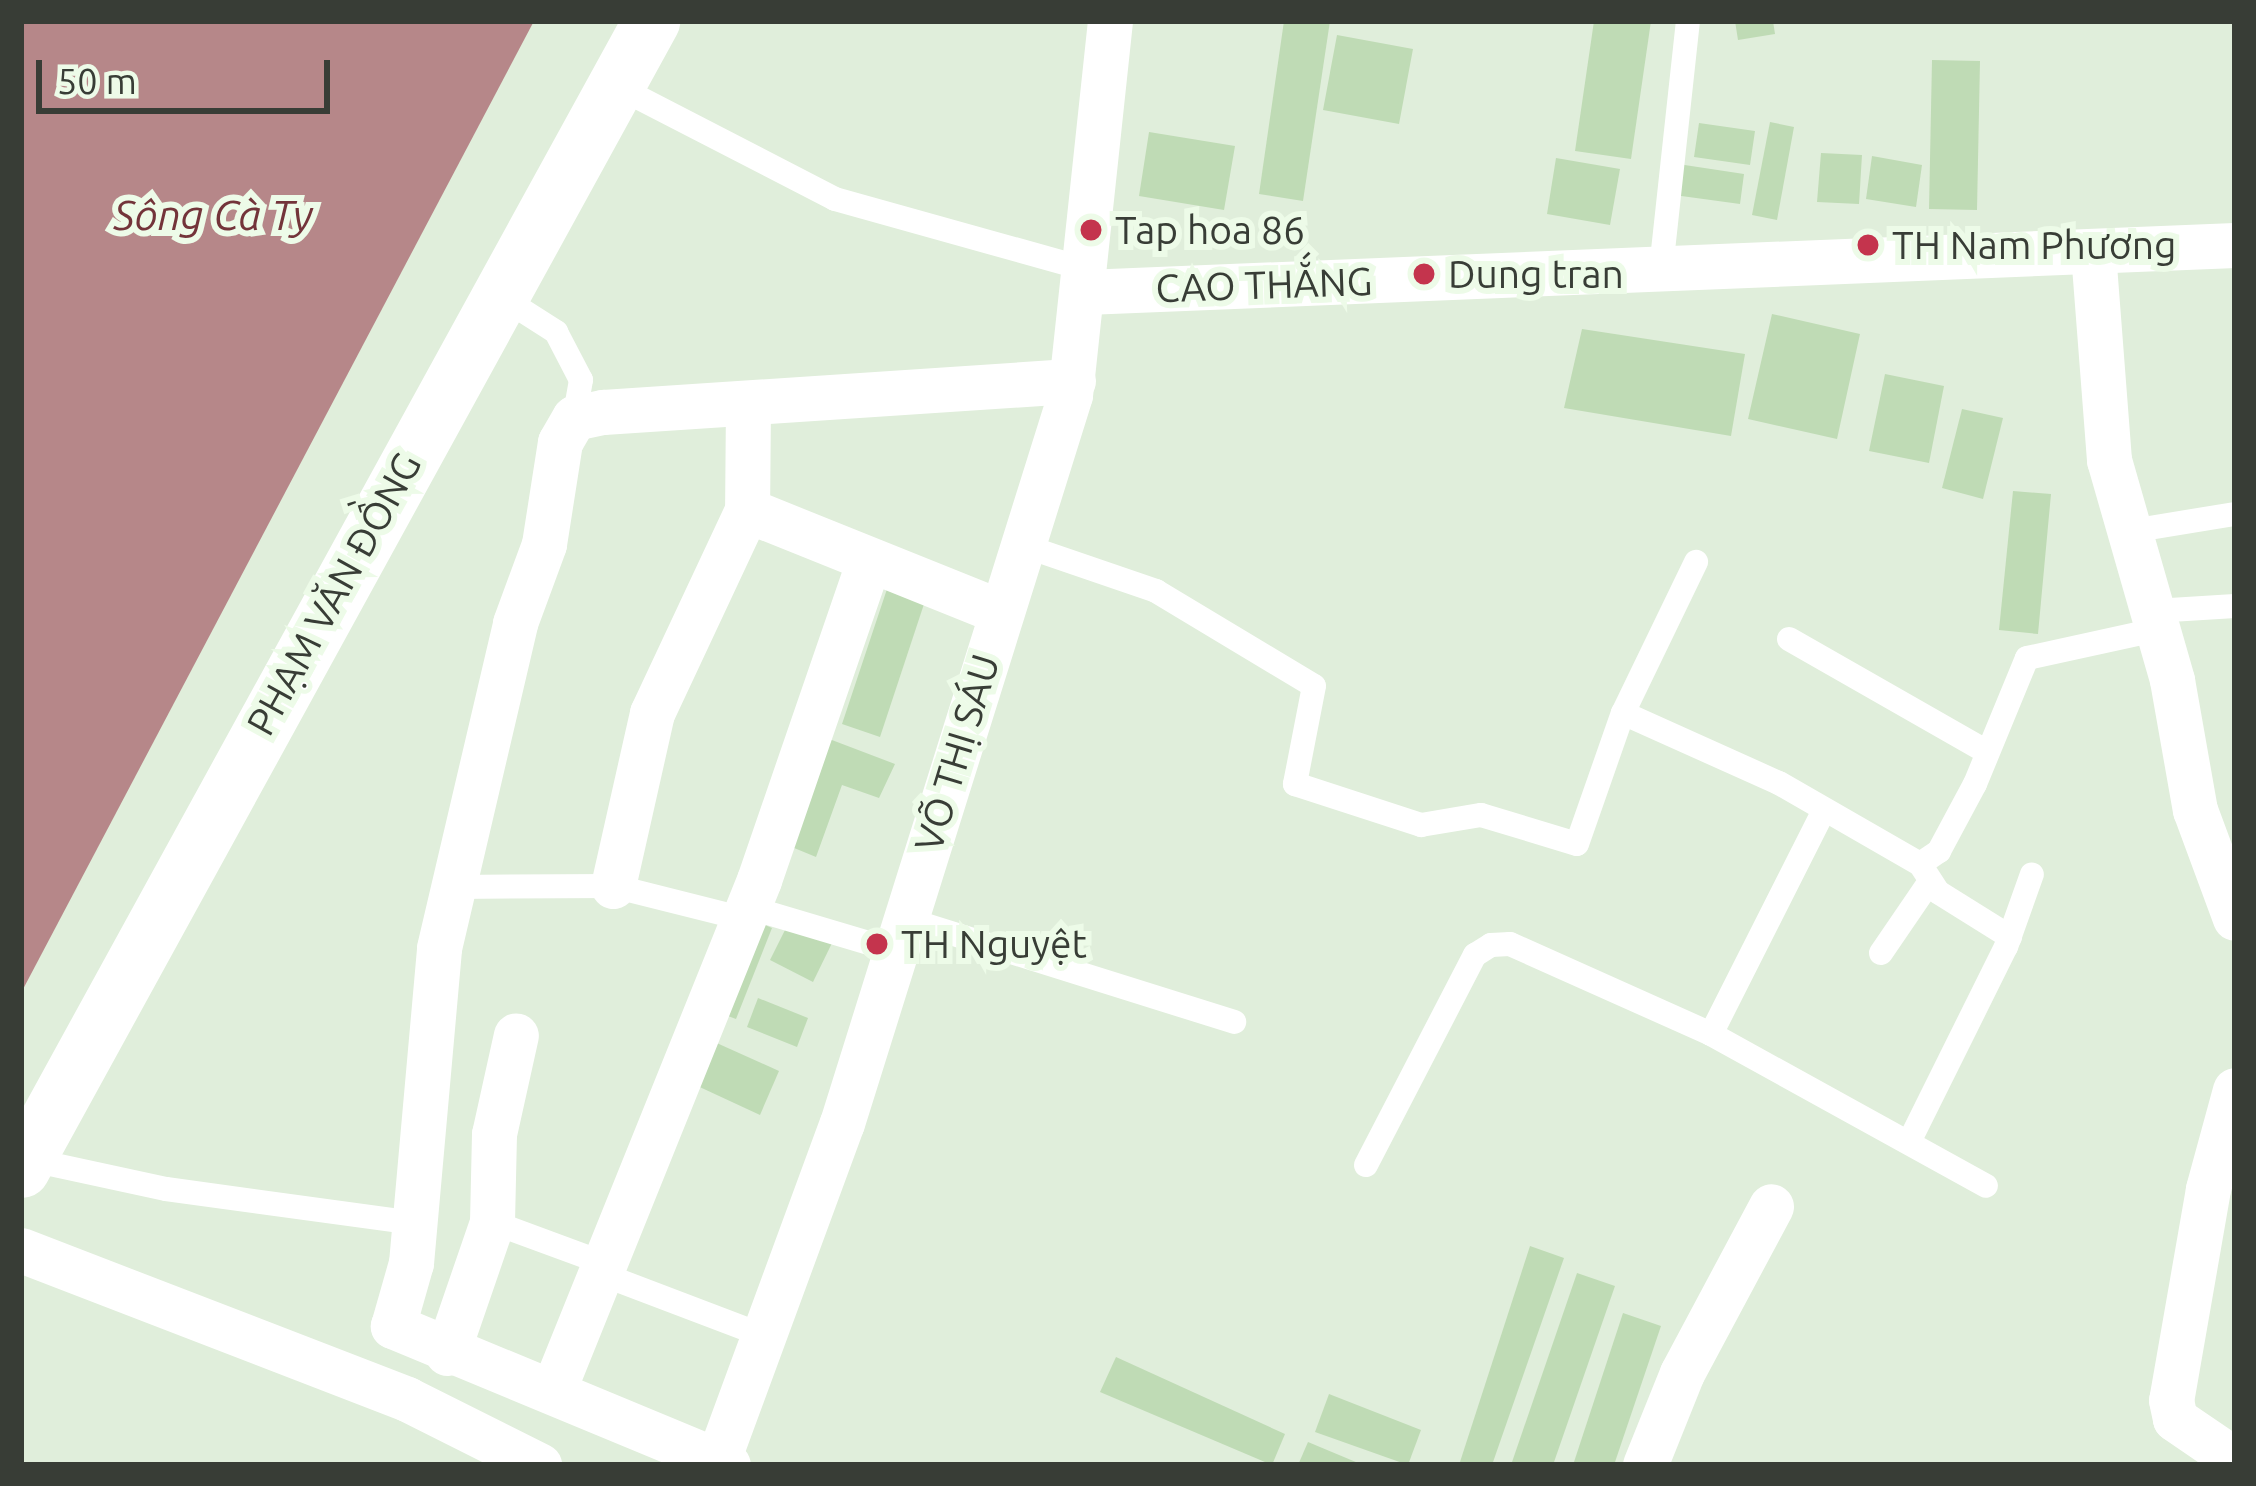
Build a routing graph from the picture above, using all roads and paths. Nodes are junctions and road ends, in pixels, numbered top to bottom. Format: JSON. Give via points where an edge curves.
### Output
{"nodes":[{"id":1,"x":651,"y":21,"type":"edge"},
{"id":2,"x":1110,"y":21,"type":"edge"},
{"id":3,"x":1688,"y":21,"type":"edge"},
{"id":4,"x":618,"y":87,"type":"junction"},
{"id":5,"x":2235,"y":245,"type":"edge"},
{"id":6,"x":2093,"y":252,"type":"junction"},
{"id":7,"x":1661,"y":268,"type":"junction"},
{"id":8,"x":1086,"y":281,"type":"junction"},
{"id":9,"x":499,"y":296,"type":"junction"},
{"id":10,"x":1073,"y":381,"type":"junction"},
{"id":11,"x":748,"y":403,"type":"junction"},
{"id":12,"x":574,"y":418,"type":"junction"},
{"id":13,"x":747,"y":510,"type":"junction"},
{"id":14,"x":2235,"y":514,"type":"edge"},
{"id":15,"x":2131,"y":531,"type":"junction"},
{"id":16,"x":1022,"y":545,"type":"junction"},
{"id":17,"x":869,"y":561,"type":"junction"},
{"id":18,"x":1696,"y":562,"type":"dead end"},
{"id":19,"x":2235,"y":606,"type":"edge"},
{"id":20,"x":1001,"y":612,"type":"junction"},
{"id":21,"x":2157,"y":620,"type":"junction"},
{"id":22,"x":1789,"y":639,"type":"dead end"},
{"id":23,"x":1623,"y":713,"type":"junction"},
{"id":24,"x":1985,"y":751,"type":"junction"},
{"id":25,"x":1824,"y":810,"type":"junction"},
{"id":26,"x":1924,"y":874,"type":"junction"},
{"id":27,"x":2032,"y":874,"type":"dead end"},
{"id":28,"x":453,"y":886,"type":"junction"},
{"id":29,"x":613,"y":886,"type":"junction"},
{"id":30,"x":746,"y":913,"type":"junction"},
{"id":31,"x":2235,"y":918,"type":"edge"},
{"id":32,"x":901,"y":935,"type":"junction"},
{"id":33,"x":2010,"y":937,"type":"junction"},
{"id":34,"x":1881,"y":953,"type":"dead end"},
{"id":35,"x":1234,"y":1022,"type":"dead end"},
{"id":36,"x":1712,"y":1034,"type":"junction"},
{"id":37,"x":516,"y":1035,"type":"dead end"},
{"id":38,"x":2235,"y":1090,"type":"edge"},
{"id":39,"x":1910,"y":1140,"type":"junction"},
{"id":40,"x":24,"y":1164,"type":"edge"},
{"id":41,"x":1366,"y":1165,"type":"dead end"},
{"id":42,"x":1986,"y":1186,"type":"dead end"},
{"id":43,"x":1771,"y":1206,"type":"dead end"},
{"id":44,"x":492,"y":1222,"type":"junction"},
{"id":45,"x":414,"y":1223,"type":"junction"},
{"id":46,"x":21,"y":1250,"type":"edge"},
{"id":47,"x":607,"y":1270,"type":"junction"},
{"id":48,"x":765,"y":1336,"type":"junction"},
{"id":49,"x":447,"y":1353,"type":"junction"},
{"id":50,"x":553,"y":1391,"type":"junction"},
{"id":51,"x":2235,"y":1460,"type":"edge"},
{"id":52,"x":721,"y":1462,"type":"edge"},
{"id":53,"x":538,"y":1465,"type":"edge"},
{"id":54,"x":1646,"y":1465,"type":"edge"}],
"edges":[{"from":1,"to":4,"type":"street","name":"PHẠM VĂN ĐỒNG"},
{"from":2,"to":8,"type":"street","name":"VÕ THỊ SÁU"},
{"from":3,"to":7,"type":"lane"},
{"from":4,"to":8,"type":"lane","via":[[835,199]]},
{"from":4,"to":9,"type":"street","name":"PHẠM VĂN ĐỒNG"},
{"from":5,"to":6,"type":"street","name":"CAO THẮNG"},
{"from":6,"to":7,"type":"street","name":"CAO THẮNG"},
{"from":6,"to":15,"type":"street","via":[[2102,420]]},
{"from":7,"to":8,"type":"street","name":"CAO THẮNG"},
{"from":8,"to":10,"type":"street","name":"VÕ THỊ SÁU"},
{"from":9,"to":12,"type":"lane","via":[[556,332],[581,380]]},
{"from":9,"to":40,"type":"street","name":"PHẠM VĂN ĐỒNG"},
{"from":10,"to":11,"type":"street"},
{"from":10,"to":16,"type":"street","name":"VÕ THỊ SÁU"},
{"from":11,"to":12,"type":"street"},
{"from":11,"to":13,"type":"street"},
{"from":12,"to":28,"type":"street","via":[[560,442],[544,544],[514,623]]},
{"from":13,"to":17,"type":"street"},
{"from":13,"to":29,"type":"street","via":[[652,713]]},
{"from":14,"to":15,"type":"lane"},
{"from":15,"to":21,"type":"street"},
{"from":16,"to":20,"type":"street","name":"VÕ THỊ SÁU"},
{"from":16,"to":23,"type":"lane","via":[[1156,591],[1314,686],[1294,784],[1421,825],[1481,815],[1577,844]]},
{"from":17,"to":20,"type":"street"},
{"from":17,"to":30,"type":"street"},
{"from":18,"to":23,"type":"lane"},
{"from":19,"to":21,"type":"lane"},
{"from":20,"to":32,"type":"street","name":"VÕ THỊ SÁU"},
{"from":21,"to":24,"type":"lane","via":[[2027,658]]},
{"from":21,"to":31,"type":"street","via":[[2194,810]]},
{"from":22,"to":24,"type":"lane"},
{"from":23,"to":25,"type":"lane"},
{"from":24,"to":26,"type":"lane"},
{"from":25,"to":26,"type":"lane"},
{"from":25,"to":36,"type":"lane"},
{"from":26,"to":33,"type":"lane"},
{"from":26,"to":34,"type":"lane"},
{"from":27,"to":33,"type":"lane"},
{"from":28,"to":29,"type":"lane"},
{"from":28,"to":45,"type":"street","via":[[439,948]]},
{"from":29,"to":30,"type":"lane"},
{"from":30,"to":32,"type":"lane"},
{"from":30,"to":47,"type":"street"},
{"from":32,"to":35,"type":"lane"},
{"from":32,"to":48,"type":"street","name":"VÕ THỊ SÁU"},
{"from":33,"to":39,"type":"lane"},
{"from":36,"to":39,"type":"lane"},
{"from":36,"to":41,"type":"lane","via":[[1510,944],[1491,945],[1475,955]]},
{"from":37,"to":44,"type":"street","via":[[494,1134]]},
{"from":38,"to":51,"type":"street","via":[[2208,1189],[2171,1400],[2175,1419]]},
{"from":39,"to":42,"type":"lane"},
{"from":40,"to":45,"type":"lane"},
{"from":43,"to":54,"type":"street","via":[[1682,1373]]},
{"from":44,"to":47,"type":"lane"},
{"from":44,"to":49,"type":"street"},
{"from":45,"to":49,"type":"street","via":[[393,1326]]},
{"from":46,"to":53,"type":"street","via":[[407,1399]]},
{"from":47,"to":48,"type":"lane"},
{"from":47,"to":50,"type":"street"},
{"from":48,"to":52,"type":"street","name":"VÕ THỊ SÁU"},
{"from":49,"to":50,"type":"street"},
{"from":50,"to":52,"type":"street"}]}
